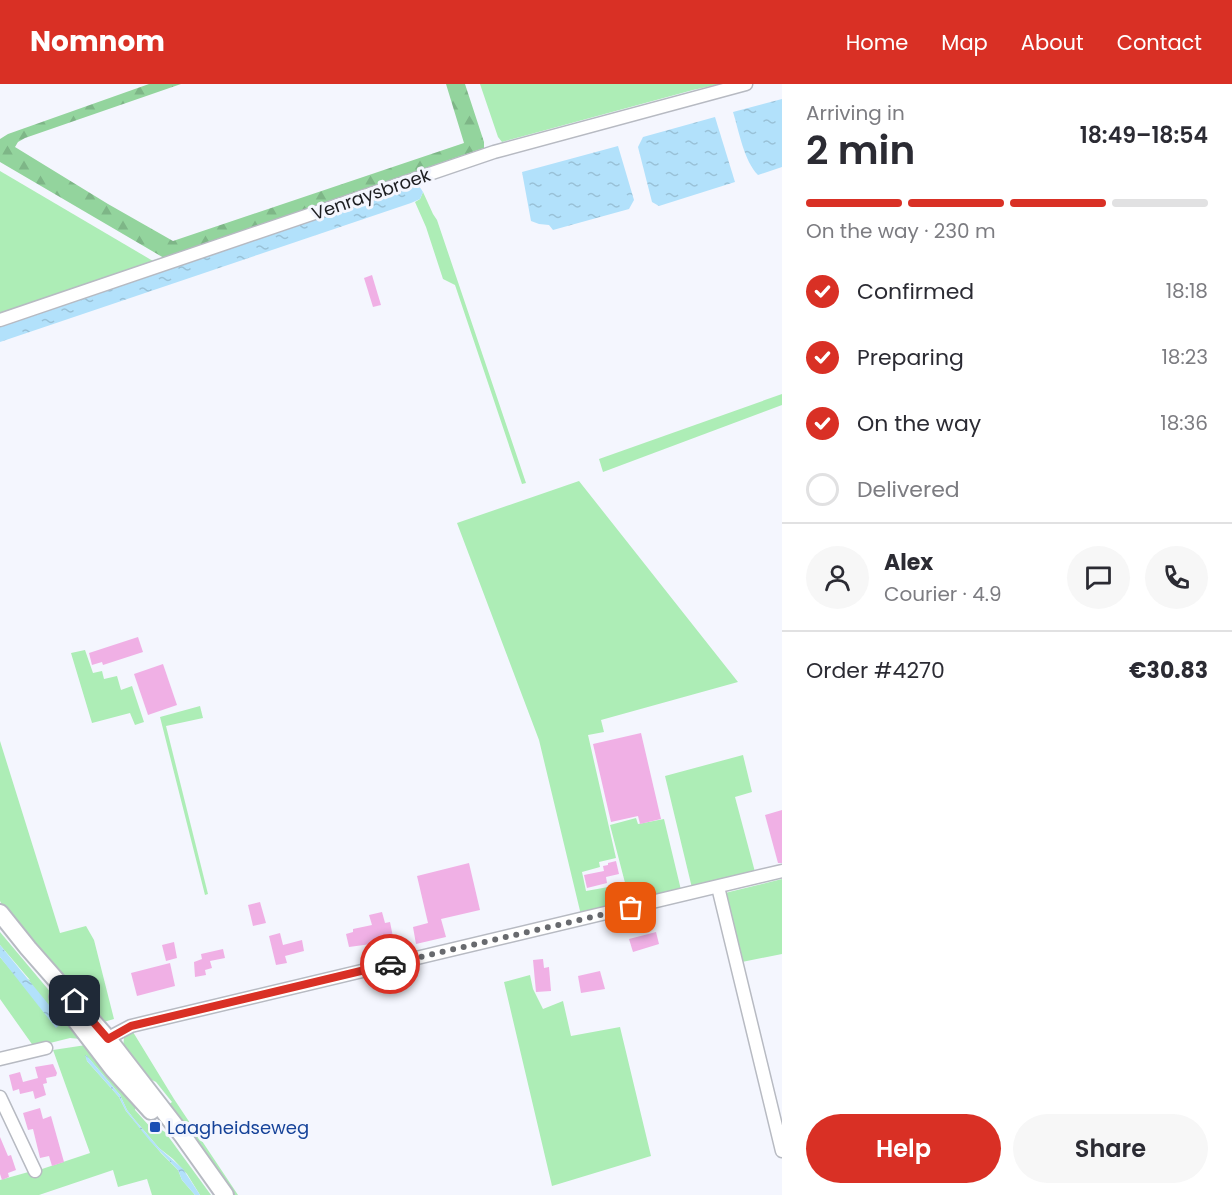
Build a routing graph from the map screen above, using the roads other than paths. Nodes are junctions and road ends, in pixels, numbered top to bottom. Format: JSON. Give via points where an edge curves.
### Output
{"nodes":[{"id":1,"x":746,"y":84,"type":"edge"},
{"id":2,"x":0,"y":320,"type":"edge"},
{"id":3,"x":782,"y":871,"type":"edge"},
{"id":4,"x":718,"y":887,"type":"junction"},
{"id":5,"x":0,"y":913,"type":"edge"},
{"id":6,"x":0,"y":927,"type":"edge"},
{"id":7,"x":103,"y":1044,"type":"junction"},
{"id":8,"x":46,"y":1048,"type":"dead end"},
{"id":9,"x":0,"y":1059,"type":"edge"},
{"id":10,"x":0,"y":1097,"type":"edge"},
{"id":11,"x":782,"y":1151,"type":"edge"},
{"id":12,"x":35,"y":1171,"type":"dead end"},
{"id":13,"x":213,"y":1195,"type":"edge"},
{"id":14,"x":225,"y":1195,"type":"edge"}],
"edges":[{"from":1,"to":2,"type":"street","name":"Venraysbroek","via":[[494,152]]},
{"from":3,"to":4,"type":"street"},
{"from":4,"to":7,"type":"street","via":[[131,1026]]},
{"from":4,"to":11,"type":"street"},
{"from":5,"to":7,"type":"street"},
{"from":6,"to":7,"type":"street"},
{"from":7,"to":13,"type":"street","via":[[113,1070],[177,1142]]},
{"from":7,"to":14,"type":"street","via":[[183,1136]]},
{"from":8,"to":9,"type":"street"},
{"from":10,"to":12,"type":"street"}]}
